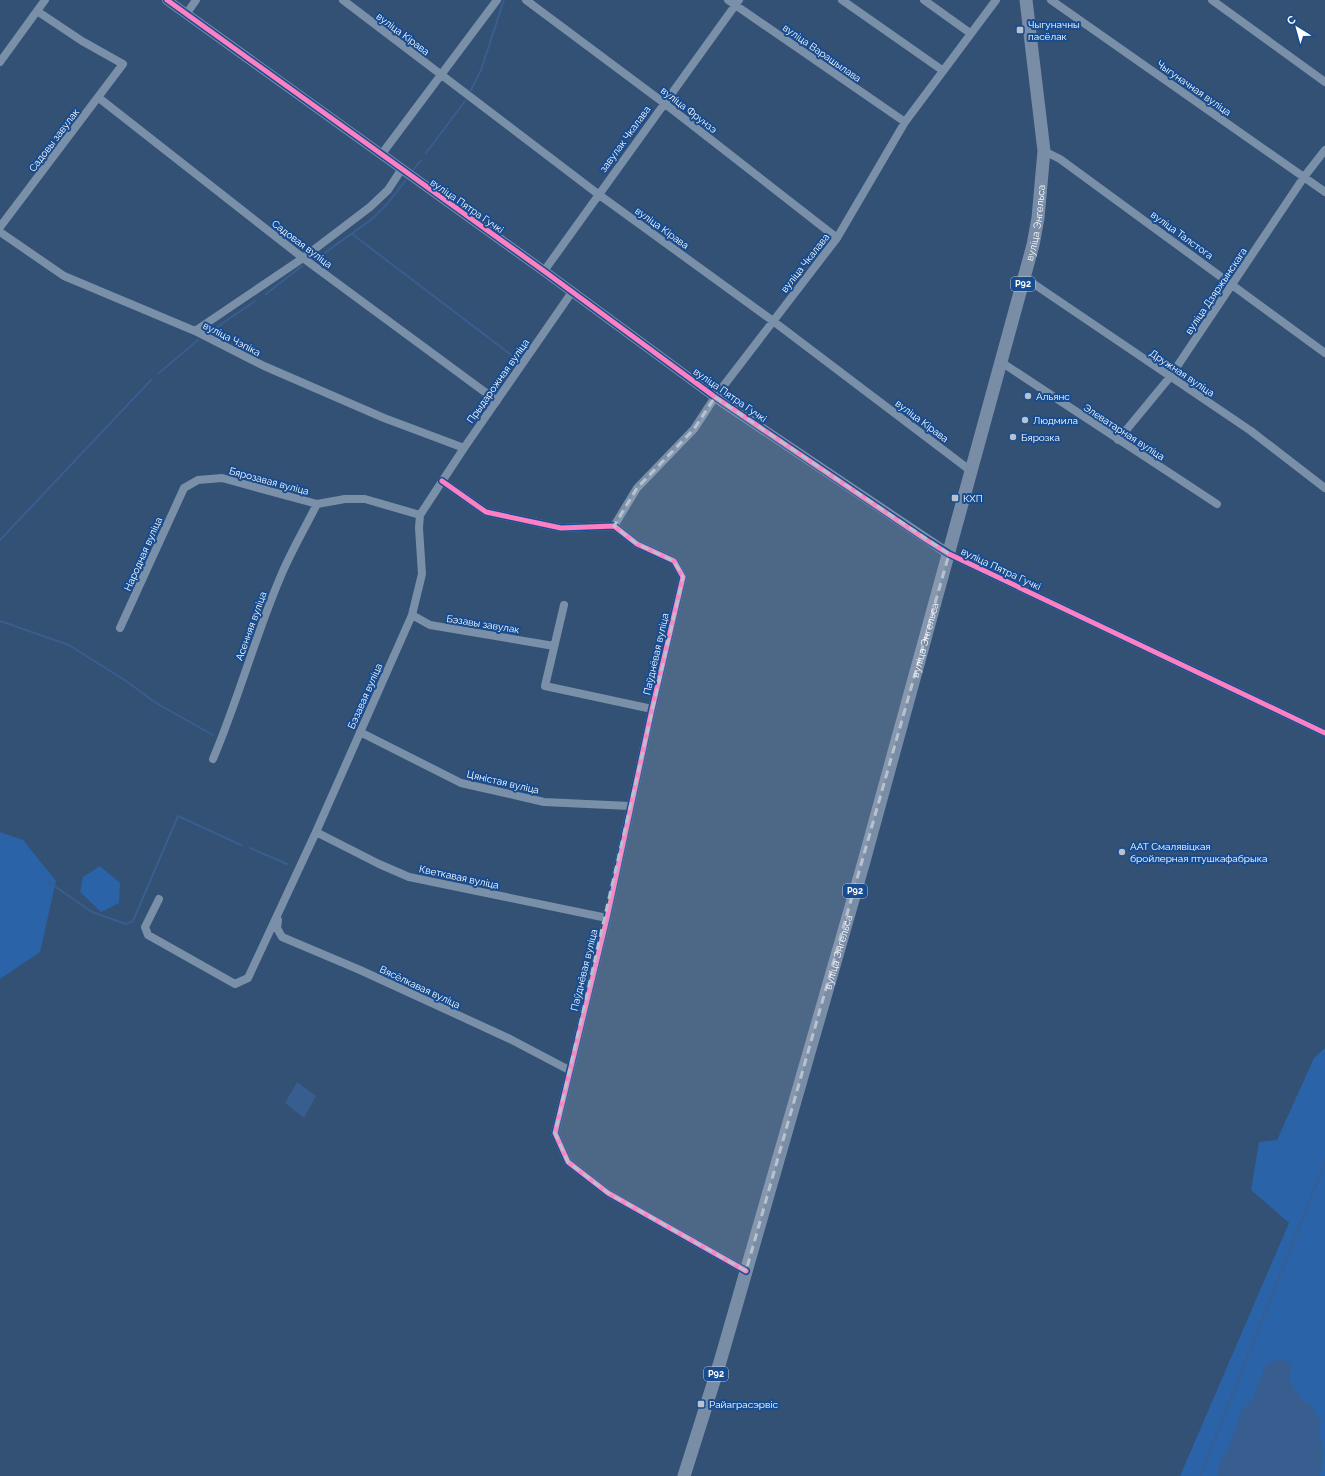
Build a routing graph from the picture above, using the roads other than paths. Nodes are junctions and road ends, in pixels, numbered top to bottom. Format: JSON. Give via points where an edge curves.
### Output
{"nodes":[{"id":1,"x":45,"y":0,"type":"edge"},
{"id":2,"x":167,"y":0,"type":"edge"},
{"id":3,"x":196,"y":0,"type":"edge"},
{"id":4,"x":343,"y":0,"type":"edge"},
{"id":5,"x":497,"y":0,"type":"edge"},
{"id":6,"x":526,"y":0,"type":"edge"},
{"id":7,"x":728,"y":0,"type":"edge"},
{"id":8,"x":842,"y":0,"type":"edge"},
{"id":9,"x":924,"y":0,"type":"edge"},
{"id":10,"x":996,"y":0,"type":"edge"},
{"id":11,"x":1026,"y":0,"type":"edge"},
{"id":12,"x":1051,"y":0,"type":"edge"},
{"id":13,"x":1212,"y":0,"type":"edge"},
{"id":14,"x":737,"y":3,"type":"edge"},
{"id":15,"x":37,"y":11,"type":"junction"},
{"id":16,"x":187,"y":13,"type":"junction"},
{"id":17,"x":970,"y":33,"type":"junction"},
{"id":18,"x":0,"y":62,"type":"edge"},
{"id":19,"x":942,"y":70,"type":"junction"},
{"id":20,"x":440,"y":74,"type":"junction"},
{"id":21,"x":1325,"y":82,"type":"edge"},
{"id":22,"x":99,"y":98,"type":"junction"},
{"id":23,"x":664,"y":103,"type":"junction"},
{"id":24,"x":905,"y":122,"type":"junction"},
{"id":25,"x":1325,"y":150,"type":"edge"},
{"id":26,"x":1044,"y":151,"type":"junction"},
{"id":27,"x":381,"y":155,"type":"junction"},
{"id":28,"x":401,"y":170,"type":"junction"},
{"id":29,"x":1304,"y":177,"type":"junction"},
{"id":30,"x":1325,"y":192,"type":"edge"},
{"id":31,"x":598,"y":194,"type":"junction"},
{"id":32,"x":0,"y":227,"type":"edge"},
{"id":33,"x":0,"y":232,"type":"edge"},
{"id":34,"x":838,"y":238,"type":"junction"},
{"id":35,"x":303,"y":258,"type":"junction"},
{"id":36,"x":544,"y":271,"type":"junction"},
{"id":37,"x":1024,"y":278,"type":"junction"},
{"id":38,"x":1233,"y":285,"type":"junction"},
{"id":39,"x":572,"y":292,"type":"junction"},
{"id":40,"x":772,"y":320,"type":"junction"},
{"id":41,"x":195,"y":331,"type":"junction"},
{"id":42,"x":1325,"y":353,"type":"edge"},
{"id":43,"x":1001,"y":362,"type":"junction"},
{"id":44,"x":1170,"y":377,"type":"junction"},
{"id":45,"x":715,"y":397,"type":"junction"},
{"id":46,"x":497,"y":401,"type":"junction"},
{"id":47,"x":1118,"y":440,"type":"junction"},
{"id":48,"x":464,"y":448,"type":"junction"},
{"id":49,"x":971,"y":470,"type":"junction"},
{"id":50,"x":442,"y":481,"type":"junction"},
{"id":51,"x":184,"y":488,"type":"joint"},
{"id":52,"x":1325,"y":488,"type":"edge"},
{"id":53,"x":317,"y":504,"type":"junction"},
{"id":54,"x":1217,"y":504,"type":"dead end"},
{"id":55,"x":420,"y":515,"type":"junction"},
{"id":56,"x":614,"y":526,"type":"junction"},
{"id":57,"x":949,"y":554,"type":"junction"},
{"id":58,"x":564,"y":605,"type":"dead end"},
{"id":59,"x":412,"y":615,"type":"junction"},
{"id":60,"x":120,"y":628,"type":"dead end"},
{"id":61,"x":554,"y":646,"type":"junction"},
{"id":62,"x":652,"y":709,"type":"junction"},
{"id":63,"x":360,"y":732,"type":"junction"},
{"id":64,"x":1325,"y":733,"type":"edge"},
{"id":65,"x":213,"y":759,"type":"dead end"},
{"id":66,"x":630,"y":806,"type":"junction"},
{"id":67,"x":316,"y":832,"type":"junction"},
{"id":68,"x":159,"y":899,"type":"dead end"},
{"id":69,"x":278,"y":915,"type":"junction"},
{"id":70,"x":607,"y":918,"type":"junction"},
{"id":71,"x":569,"y":1070,"type":"junction"},
{"id":72,"x":746,"y":1271,"type":"junction"},
{"id":73,"x":684,"y":1476,"type":"edge"}],
"edges":[{"from":1,"to":15,"type":"street"},
{"from":2,"to":16,"type":"street","name":"вуліца Пятра Гучкі"},
{"from":3,"to":16,"type":"street"},
{"from":4,"to":20,"type":"street","name":"вуліца Кірава"},
{"from":5,"to":20,"type":"street"},
{"from":6,"to":23,"type":"street","name":"вуліца Фрунзэ"},
{"from":7,"to":14,"type":"street","name":"вуліца Варашылава"},
{"from":8,"to":19,"type":"street"},
{"from":9,"to":17,"type":"street"},
{"from":10,"to":17,"type":"street","name":"вуліца Чкалава"},
{"from":11,"to":26,"type":"main road","name":"вуліца Энгельса","number":"Р92"},
{"from":12,"to":29,"type":"street","name":"Чыгуначная вуліца"},
{"from":13,"to":21,"type":"street"},
{"from":14,"to":23,"type":"street","name":"завулак Чкалава"},
{"from":14,"to":24,"type":"street","name":"вуліца Варашылава"},
{"from":15,"to":18,"type":"street"},
{"from":15,"to":22,"type":"street","name":"Садовы завулак","via":[[123,64]]},
{"from":16,"to":27,"type":"street","name":"вуліца Пятра Гучкі"},
{"from":17,"to":19,"type":"street","name":"вуліца Чкалава"},
{"from":19,"to":24,"type":"street","name":"вуліца Чкалава"},
{"from":20,"to":27,"type":"street"},
{"from":20,"to":31,"type":"street","name":"вуліца Кірава"},
{"from":22,"to":32,"type":"street","name":"Садовы завулак"},
{"from":22,"to":35,"type":"street","name":"Садовая вуліца"},
{"from":23,"to":31,"type":"street","name":"завулак Чкалава"},
{"from":23,"to":34,"type":"street","name":"вуліца Фрунзэ"},
{"from":24,"to":34,"type":"street","name":"вуліца Чкалава"},
{"from":25,"to":29,"type":"street","name":"вуліца Дзяржынскага"},
{"from":26,"to":37,"type":"main road","name":"вуліца Энгельса","number":"Р92","via":[[1038,218]]},
{"from":26,"to":38,"type":"street","name":"вуліца Талстога","via":[[1060,159]]},
{"from":27,"to":28,"type":"street","name":"вуліца Пятра Гучкі"},
{"from":28,"to":35,"type":"street","via":[[388,190],[370,207]]},
{"from":28,"to":36,"type":"street","name":"вуліца Пятра Гучкі"},
{"from":29,"to":30,"type":"street","name":"Чыгуначная вуліца"},
{"from":29,"to":38,"type":"street","name":"вуліца Дзяржынскага"},
{"from":31,"to":36,"type":"street","name":"завулак Чкалава"},
{"from":31,"to":40,"type":"street","name":"вуліца Кірава"},
{"from":33,"to":41,"type":"street","name":"вуліца Чэпіка","via":[[64,276]]},
{"from":34,"to":40,"type":"street","name":"вуліца Чкалава"},
{"from":35,"to":41,"type":"street"},
{"from":35,"to":46,"type":"street","name":"Садовая вуліца"},
{"from":36,"to":39,"type":"street","name":"вуліца Пятра Гучкі"},
{"from":37,"to":43,"type":"main road","name":"вуліца Энгельса","number":"Р92"},
{"from":37,"to":44,"type":"street","name":"Дружная вуліца"},
{"from":38,"to":42,"type":"street","name":"вуліца Талстога"},
{"from":38,"to":44,"type":"street","name":"вуліца Дзяржынскага"},
{"from":39,"to":45,"type":"street","name":"вуліца Пятра Гучкі"},
{"from":39,"to":46,"type":"street","name":"Прыдарожная вуліца"},
{"from":40,"to":45,"type":"street","name":"вуліца Чкалава"},
{"from":40,"to":49,"type":"street","name":"вуліца Кірава"},
{"from":41,"to":48,"type":"street","name":"вуліца Чэпіка","via":[[272,369],[384,418]]},
{"from":43,"to":47,"type":"street","name":"Элеватарная вуліца"},
{"from":43,"to":49,"type":"main road","name":"вуліца Энгельса","number":"Р92"},
{"from":44,"to":47,"type":"street","name":"вуліца Дзяржынскага"},
{"from":44,"to":52,"type":"street","name":"Дружная вуліца","via":[[1251,431]]},
{"from":45,"to":56,"type":"street","name":"вуліца Чкалава","via":[[694,429],[637,488]]},
{"from":45,"to":57,"type":"street","name":"вуліца Пятра Гучкі"},
{"from":46,"to":48,"type":"street","name":"Прыдарожная вуліца"},
{"from":47,"to":54,"type":"street","name":"Элеватарная вуліца"},
{"from":48,"to":50,"type":"street","name":"Прыдарожная вуліца"},
{"from":49,"to":57,"type":"main road","name":"вуліца Энгельса","number":"Р92"},
{"from":50,"to":55,"type":"street"},
{"from":50,"to":56,"type":"street","via":[[486,512],[561,528]]},
{"from":51,"to":53,"type":"street","name":"Бярозавая вуліца","via":[[198,480],[222,478]]},
{"from":51,"to":60,"type":"street","name":"Народная вуліца"},
{"from":53,"to":55,"type":"street","name":"Бярозавая вуліца","via":[[345,499],[365,499]]},
{"from":53,"to":65,"type":"street","name":"Асенняя вуліца","via":[[280,576]]},
{"from":55,"to":59,"type":"street","name":"Бэзавая вуліца","via":[[422,574]]},
{"from":56,"to":62,"type":"street","name":"Паўднёвая вуліца","via":[[637,544],[674,561],[683,577]]},
{"from":57,"to":64,"type":"street","name":"вуліца Пятра Гучкі"},
{"from":57,"to":72,"type":"main road","name":"вуліца Энгельса","number":"Р92"},
{"from":58,"to":61,"type":"street"},
{"from":59,"to":61,"type":"street","name":"Бэзавы завулак","via":[[430,625]]},
{"from":59,"to":63,"type":"street","name":"Бэзавая вуліца"},
{"from":61,"to":62,"type":"street","via":[[545,686]]},
{"from":62,"to":66,"type":"street","name":"Паўднёвая вуліца"},
{"from":63,"to":66,"type":"street","name":"Цяністая вуліца","via":[[461,783],[544,802]]},
{"from":63,"to":67,"type":"street","name":"Бэзавая вуліца"},
{"from":66,"to":70,"type":"street","name":"Паўднёвая вуліца"},
{"from":67,"to":69,"type":"street","name":"Бэзавая вуліца"},
{"from":67,"to":70,"type":"street","name":"Кветкавая вуліца","via":[[409,876]]},
{"from":68,"to":69,"type":"street","name":"Бэзавая вуліца","via":[[145,927],[148,935],[234,984],[248,978]]},
{"from":69,"to":71,"type":"street","name":"Вясёлкавая вуліца","via":[[277,928],[282,937],[488,1029]]},
{"from":70,"to":71,"type":"street","name":"Паўднёвая вуліца"},
{"from":71,"to":72,"type":"street","name":"Паўднёвая вуліца","via":[[555,1133],[568,1162],[608,1193]]},
{"from":72,"to":73,"type":"main road","number":"Р92"}]}
